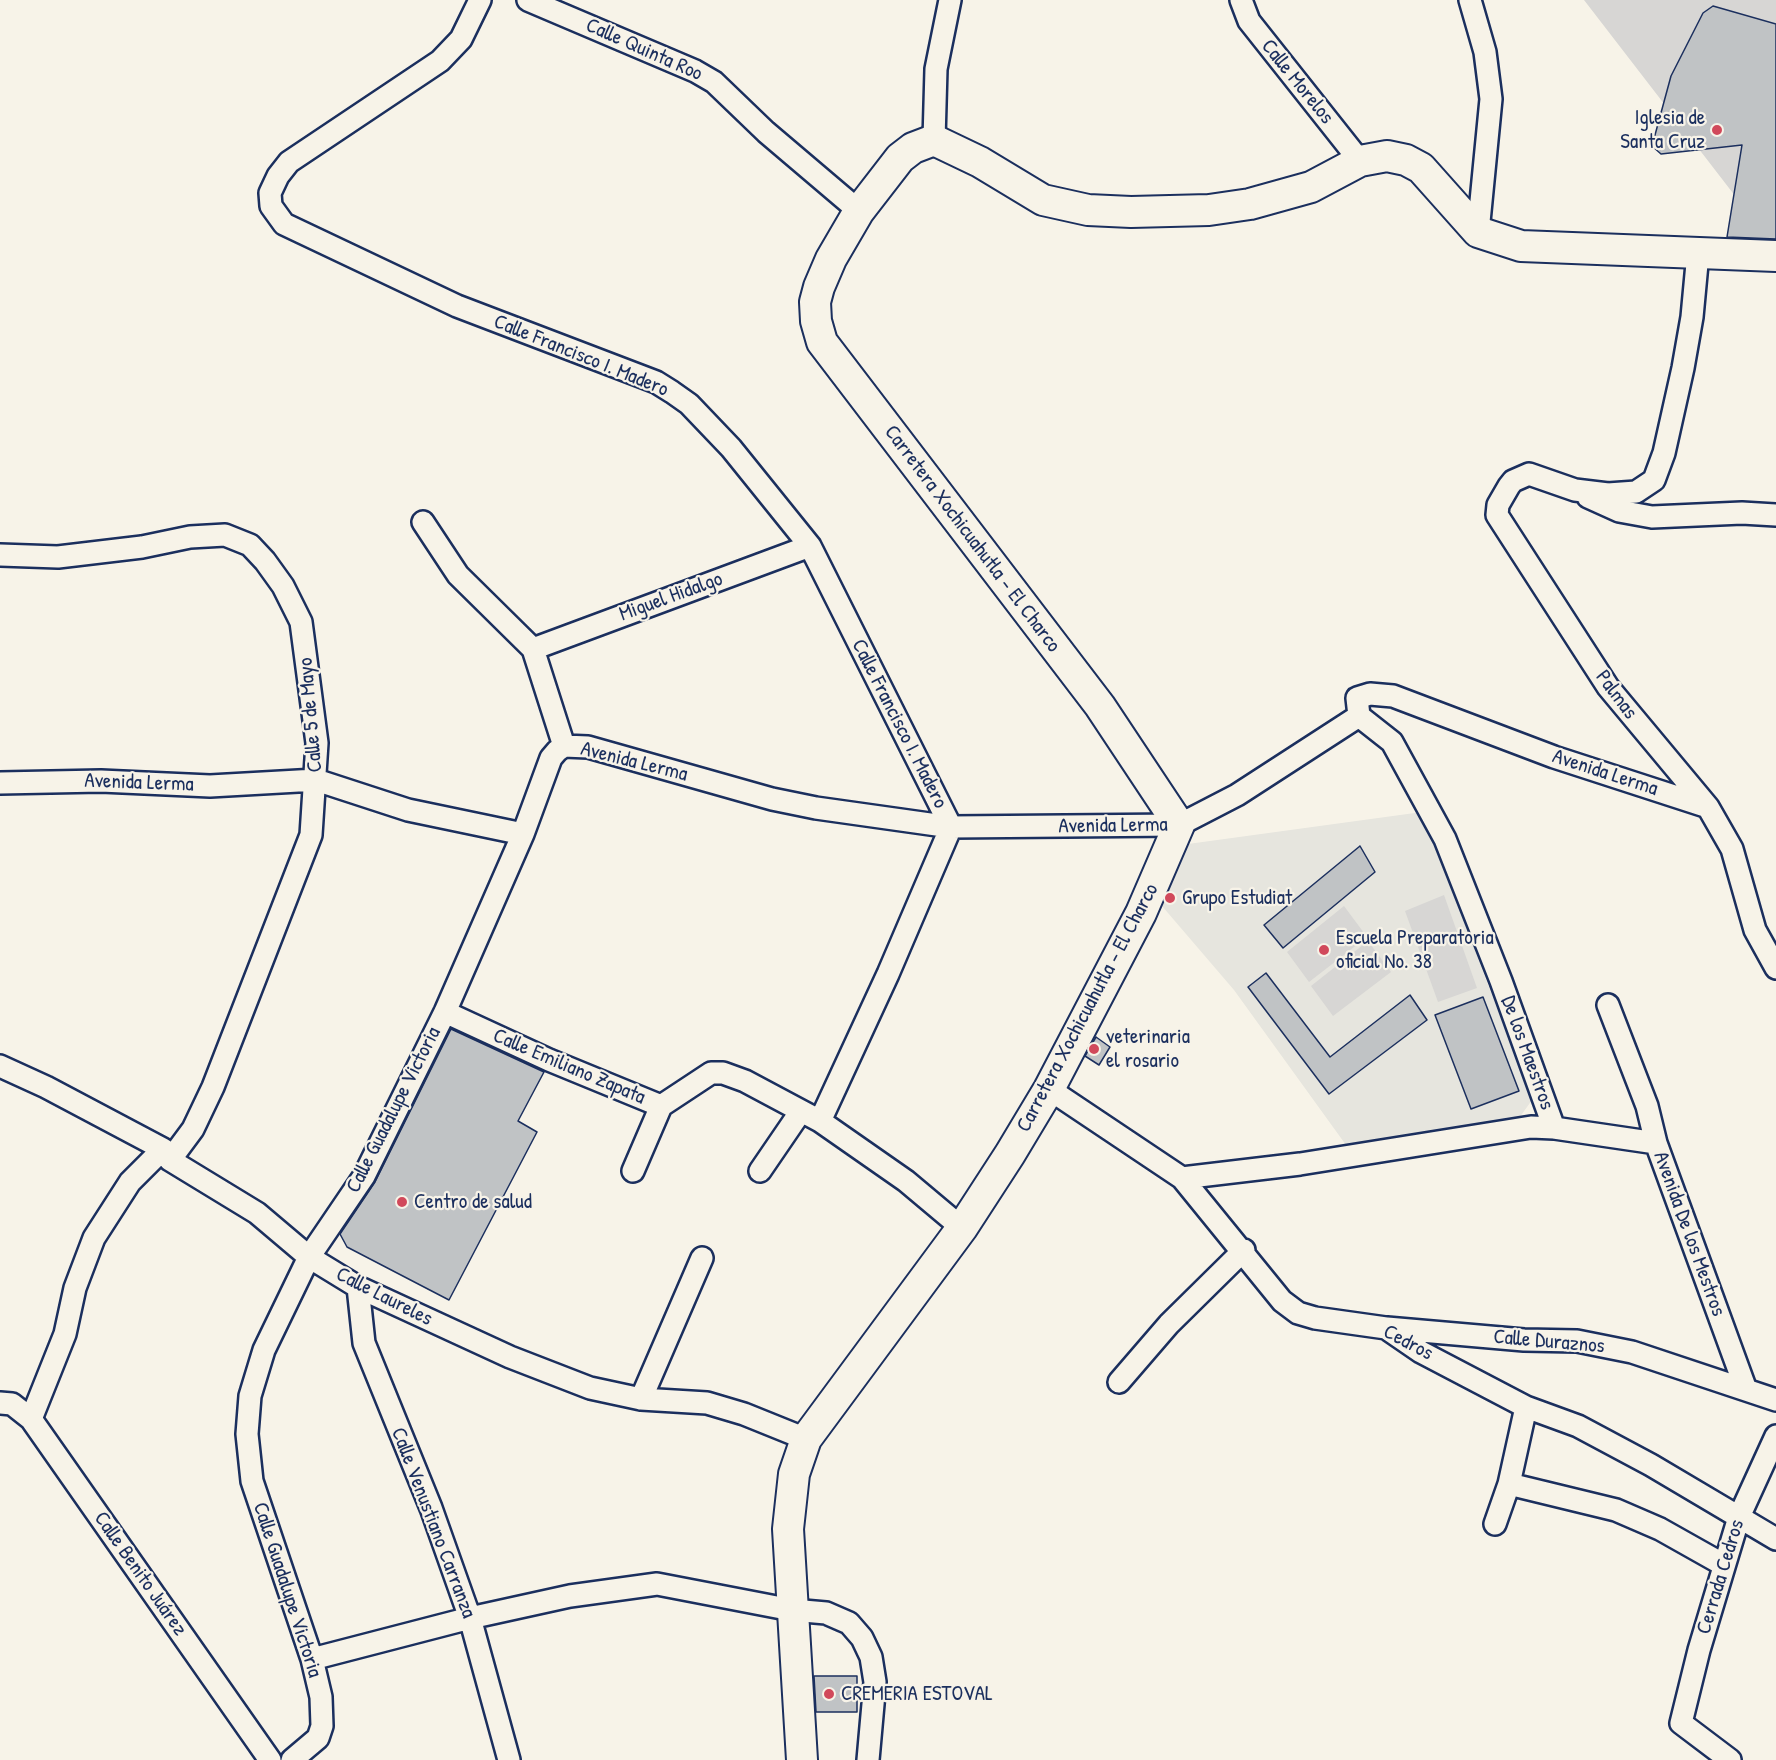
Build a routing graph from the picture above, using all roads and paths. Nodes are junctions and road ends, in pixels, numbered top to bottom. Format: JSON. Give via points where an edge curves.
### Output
{"nodes":[{"id":1,"x":480,"y":0,"type":"edge"},
{"id":2,"x":528,"y":0,"type":"edge"},
{"id":3,"x":950,"y":0,"type":"edge"},
{"id":4,"x":1241,"y":0,"type":"edge"},
{"id":5,"x":1470,"y":0,"type":"edge"},
{"id":6,"x":934,"y":140,"type":"junction"},
{"id":7,"x":1360,"y":161,"type":"junction"},
{"id":8,"x":859,"y":211,"type":"junction"},
{"id":9,"x":1478,"y":232,"type":"junction"},
{"id":10,"x":1698,"y":253,"type":"junction"},
{"id":11,"x":1776,"y":256,"type":"edge"},
{"id":12,"x":1575,"y":490,"type":"junction"},
{"id":13,"x":1776,"y":515,"type":"edge"},
{"id":14,"x":423,"y":522,"type":"dead end"},
{"id":15,"x":810,"y":546,"type":"junction"},
{"id":16,"x":0,"y":555,"type":"edge"},
{"id":17,"x":533,"y":650,"type":"junction"},
{"id":18,"x":1359,"y":716,"type":"junction"},
{"id":19,"x":564,"y":746,"type":"junction"},
{"id":20,"x":316,"y":780,"type":"junction"},
{"id":21,"x":0,"y":783,"type":"edge"},
{"id":22,"x":1708,"y":807,"type":"junction"},
{"id":23,"x":1179,"y":825,"type":"junction"},
{"id":24,"x":951,"y":827,"type":"junction"},
{"id":25,"x":523,"y":834,"type":"junction"},
{"id":26,"x":1776,"y":968,"type":"edge"},
{"id":27,"x":1608,"y":1005,"type":"dead end"},
{"id":28,"x":445,"y":1012,"type":"junction"},
{"id":29,"x":0,"y":1066,"type":"edge"},
{"id":30,"x":1049,"y":1089,"type":"junction"},
{"id":31,"x":661,"y":1106,"type":"junction"},
{"id":32,"x":801,"y":1110,"type":"junction"},
{"id":33,"x":820,"y":1121,"type":"junction"},
{"id":34,"x":1554,"y":1128,"type":"junction"},
{"id":35,"x":1656,"y":1143,"type":"junction"},
{"id":36,"x":166,"y":1155,"type":"junction"},
{"id":37,"x":633,"y":1171,"type":"dead end"},
{"id":38,"x":760,"y":1171,"type":"dead end"},
{"id":39,"x":1182,"y":1178,"type":"junction"},
{"id":40,"x":962,"y":1228,"type":"junction"},
{"id":41,"x":1244,"y":1250,"type":"junction"},
{"id":42,"x":309,"y":1257,"type":"junction"},
{"id":43,"x":702,"y":1258,"type":"dead end"},
{"id":44,"x":358,"y":1287,"type":"junction"},
{"id":45,"x":1386,"y":1328,"type":"junction"},
{"id":46,"x":1119,"y":1382,"type":"dead end"},
{"id":47,"x":1745,"y":1387,"type":"junction"},
{"id":48,"x":641,"y":1399,"type":"junction"},
{"id":49,"x":1776,"y":1400,"type":"edge"},
{"id":50,"x":0,"y":1403,"type":"edge"},
{"id":51,"x":1526,"y":1407,"type":"junction"},
{"id":52,"x":31,"y":1419,"type":"junction"},
{"id":53,"x":1776,"y":1436,"type":"edge"},
{"id":54,"x":806,"y":1439,"type":"junction"},
{"id":55,"x":1509,"y":1484,"type":"junction"},
{"id":56,"x":1739,"y":1517,"type":"junction"},
{"id":57,"x":1495,"y":1524,"type":"dead end"},
{"id":58,"x":1776,"y":1539,"type":"edge"},
{"id":59,"x":1724,"y":1565,"type":"junction"},
{"id":60,"x":792,"y":1610,"type":"junction"},
{"id":61,"x":470,"y":1617,"type":"junction"},
{"id":62,"x":312,"y":1659,"type":"junction"},
{"id":63,"x":270,"y":1760,"type":"edge"},
{"id":64,"x":292,"y":1760,"type":"edge"},
{"id":65,"x":509,"y":1760,"type":"edge"},
{"id":66,"x":802,"y":1760,"type":"edge"},
{"id":67,"x":868,"y":1760,"type":"edge"},
{"id":68,"x":1730,"y":1760,"type":"edge"}],
"edges":[{"from":1,"to":15,"type":"street","name":"Calle Francisco I. Madero","via":[[461,39],[441,60],[289,162],[270,193],[271,206],[284,224],[458,306],[656,382],[672,392],[689,404],[730,448]]},
{"from":2,"to":8,"type":"street","name":"Calle Quinta Roo","via":[[714,82]]},
{"from":3,"to":6,"type":"street","via":[[936,69]]},
{"from":4,"to":7,"type":"street","name":"Calle Morelos","via":[[1249,21]]},
{"from":5,"to":9,"type":"street","via":[[1485,52],[1491,99]]},
{"from":6,"to":7,"type":"main road","via":[[1043,200],[1088,210],[1209,210],[1250,204],[1311,187]]},
{"from":6,"to":8,"type":"main road","name":"Carretera Xochicuahutla - El Charco","via":[[900,158]]},
{"from":7,"to":9,"type":"main road","via":[[1387,156],[1421,168]]},
{"from":8,"to":23,"type":"main road","name":"Carretera Xochicuahutla - El Charco","via":[[819,287],[816,321],[822,342],[1100,706]]},
{"from":9,"to":10,"type":"main road","via":[[1521,246]]},
{"from":10,"to":11,"type":"main road"},
{"from":10,"to":12,"type":"street","name":"Palmas","via":[[1683,368],[1657,474],[1650,484],[1626,494]]},
{"from":12,"to":13,"type":"street","name":"Palmas","via":[[1636,515]]},
{"from":12,"to":22,"type":"street","name":"Palmas","via":[[1529,474],[1513,481],[1502,496],[1497,515],[1608,687]]},
{"from":14,"to":17,"type":"street","via":[[458,575]]},
{"from":15,"to":17,"type":"street","name":"Miguel Hidalgo"},
{"from":15,"to":24,"type":"street","name":"Calle Francisco I. Madero"},
{"from":16,"to":20,"type":"street","name":"Calle 5 de Mayo","via":[[58,557],[225,535],[250,545],[283,586],[301,622],[317,743]]},
{"from":17,"to":19,"type":"street"},
{"from":18,"to":22,"type":"street","name":"Avenida Lerma","via":[[1357,698],[1370,694],[1393,696],[1554,757]]},
{"from":18,"to":23,"type":"street","name":"Avenida Lerma","via":[[1237,795]]},
{"from":18,"to":34,"type":"street","name":"De los Maestros","via":[[1392,742],[1445,839],[1502,981]]},
{"from":19,"to":24,"type":"street","name":"Avenida Lerma","via":[[588,747],[772,799]]},
{"from":19,"to":25,"type":"street","name":"Calle Guadalupe Victoria","via":[[551,758]]},
{"from":20,"to":21,"type":"street","name":"Avenida Lerma","via":[[210,786],[101,781]]},
{"from":20,"to":25,"type":"street","name":"Avenida Lerma","via":[[408,810]]},
{"from":20,"to":36,"type":"street","name":"Calle 5 de Mayo","via":[[311,835],[213,1087],[193,1129]]},
{"from":22,"to":26,"type":"street","name":"Palmas","via":[[1732,849],[1755,930]]},
{"from":23,"to":24,"type":"street","name":"Avenida Lerma"},
{"from":23,"to":30,"type":"main road","name":"Carretera Xochicuahutla - El Charco","via":[[1141,913]]},
{"from":24,"to":33,"type":"street","name":"Calle Francisco I. Madero"},
{"from":25,"to":28,"type":"street","name":"Calle Guadalupe Victoria"},
{"from":27,"to":35,"type":"street","via":[[1647,1106]]},
{"from":28,"to":31,"type":"street","name":"Calle Emiliano Zapata"},
{"from":28,"to":42,"type":"street","name":"Calle Guadalupe Victoria","via":[[364,1176]]},
{"from":29,"to":36,"type":"street","name":"Calle Laureles","via":[[46,1087]]},
{"from":30,"to":39,"type":"street","name":"Cedros"},
{"from":30,"to":40,"type":"main road","name":"Carretera Xochicuahutla - El Charco"},
{"from":31,"to":32,"type":"street","name":"Calle Emiliano Zapata","via":[[697,1080],[711,1073],[723,1073]]},
{"from":31,"to":37,"type":"street"},
{"from":32,"to":33,"type":"street","name":"Calle Emiliano Zapata"},
{"from":32,"to":38,"type":"street"},
{"from":33,"to":40,"type":"street","name":"Calle Emiliano Zapata","via":[[906,1181]]},
{"from":34,"to":35,"type":"street","name":"Avenida De los Mestros"},
{"from":34,"to":39,"type":"street","name":"De los Maestros","via":[[1531,1127],[1321,1161]]},
{"from":35,"to":47,"type":"street","name":"Avenida De los Mestros"},
{"from":36,"to":42,"type":"street","name":"Calle Laureles","via":[[257,1214]]},
{"from":36,"to":52,"type":"street","name":"Calle 5 de Mayo","via":[[130,1182],[94,1238],[75,1288],[65,1334]]},
{"from":39,"to":41,"type":"street","name":"Cedros"},
{"from":40,"to":54,"type":"main road","name":"Carretera Xochicuahutla - El Charco"},
{"from":41,"to":45,"type":"street","name":"Cedros","via":[[1282,1301],[1298,1313]]},
{"from":41,"to":46,"type":"street","via":[[1169,1324]]},
{"from":42,"to":44,"type":"street","name":"Calle Laureles"},
{"from":42,"to":62,"type":"street","name":"Calle Guadalupe Victoria","via":[[264,1350],[250,1396],[247,1434],[252,1481]]},
{"from":43,"to":48,"type":"street"},
{"from":44,"to":48,"type":"street","name":"Calle Laureles","via":[[553,1375]]},
{"from":44,"to":61,"type":"street","name":"Calle Venustiano Carranza","via":[[364,1343]]},
{"from":45,"to":47,"type":"street","name":"Calle Duraznos","via":[[1577,1341],[1632,1352]]},
{"from":45,"to":51,"type":"street","name":"Cedros","via":[[1421,1352]]},
{"from":47,"to":49,"type":"street","name":"Calle Duraznos"},
{"from":48,"to":54,"type":"street","name":"Calle Laureles","via":[[707,1403]]},
{"from":50,"to":52,"type":"street","name":"Calle Benito Juárez","via":[[12,1404]]},
{"from":51,"to":55,"type":"street"},
{"from":51,"to":56,"type":"street","name":"Cedros","via":[[1578,1426]]},
{"from":52,"to":63,"type":"street","name":"Calle Benito Juárez"},
{"from":53,"to":56,"type":"street","name":"Cerrada Cedros"},
{"from":54,"to":60,"type":"main road","name":"Carretera Xochicuahutla - El Charco","via":[[794,1474],[790,1502]]},
{"from":55,"to":57,"type":"street"},
{"from":55,"to":59,"type":"street","via":[[1616,1510],[1660,1529]]},
{"from":56,"to":58,"type":"street","name":"Cedros"},
{"from":56,"to":59,"type":"street","name":"Cerrada Cedros"},
{"from":59,"to":68,"type":"street","name":"Cerrada Cedros","via":[[1681,1723]]},
{"from":60,"to":61,"type":"street","via":[[657,1584],[570,1596]]},
{"from":60,"to":66,"type":"main road","name":"Carretera Xochicuahutla - El Charco"},
{"from":60,"to":67,"type":"street","via":[[826,1613],[849,1623],[862,1638],[871,1657],[875,1682]]},
{"from":61,"to":62,"type":"street"},
{"from":61,"to":65,"type":"street","name":"Calle Venustiano Carranza"},
{"from":62,"to":64,"type":"street","name":"Calle Guadalupe Victoria","via":[[321,1697],[322,1726],[318,1738]]}]}
